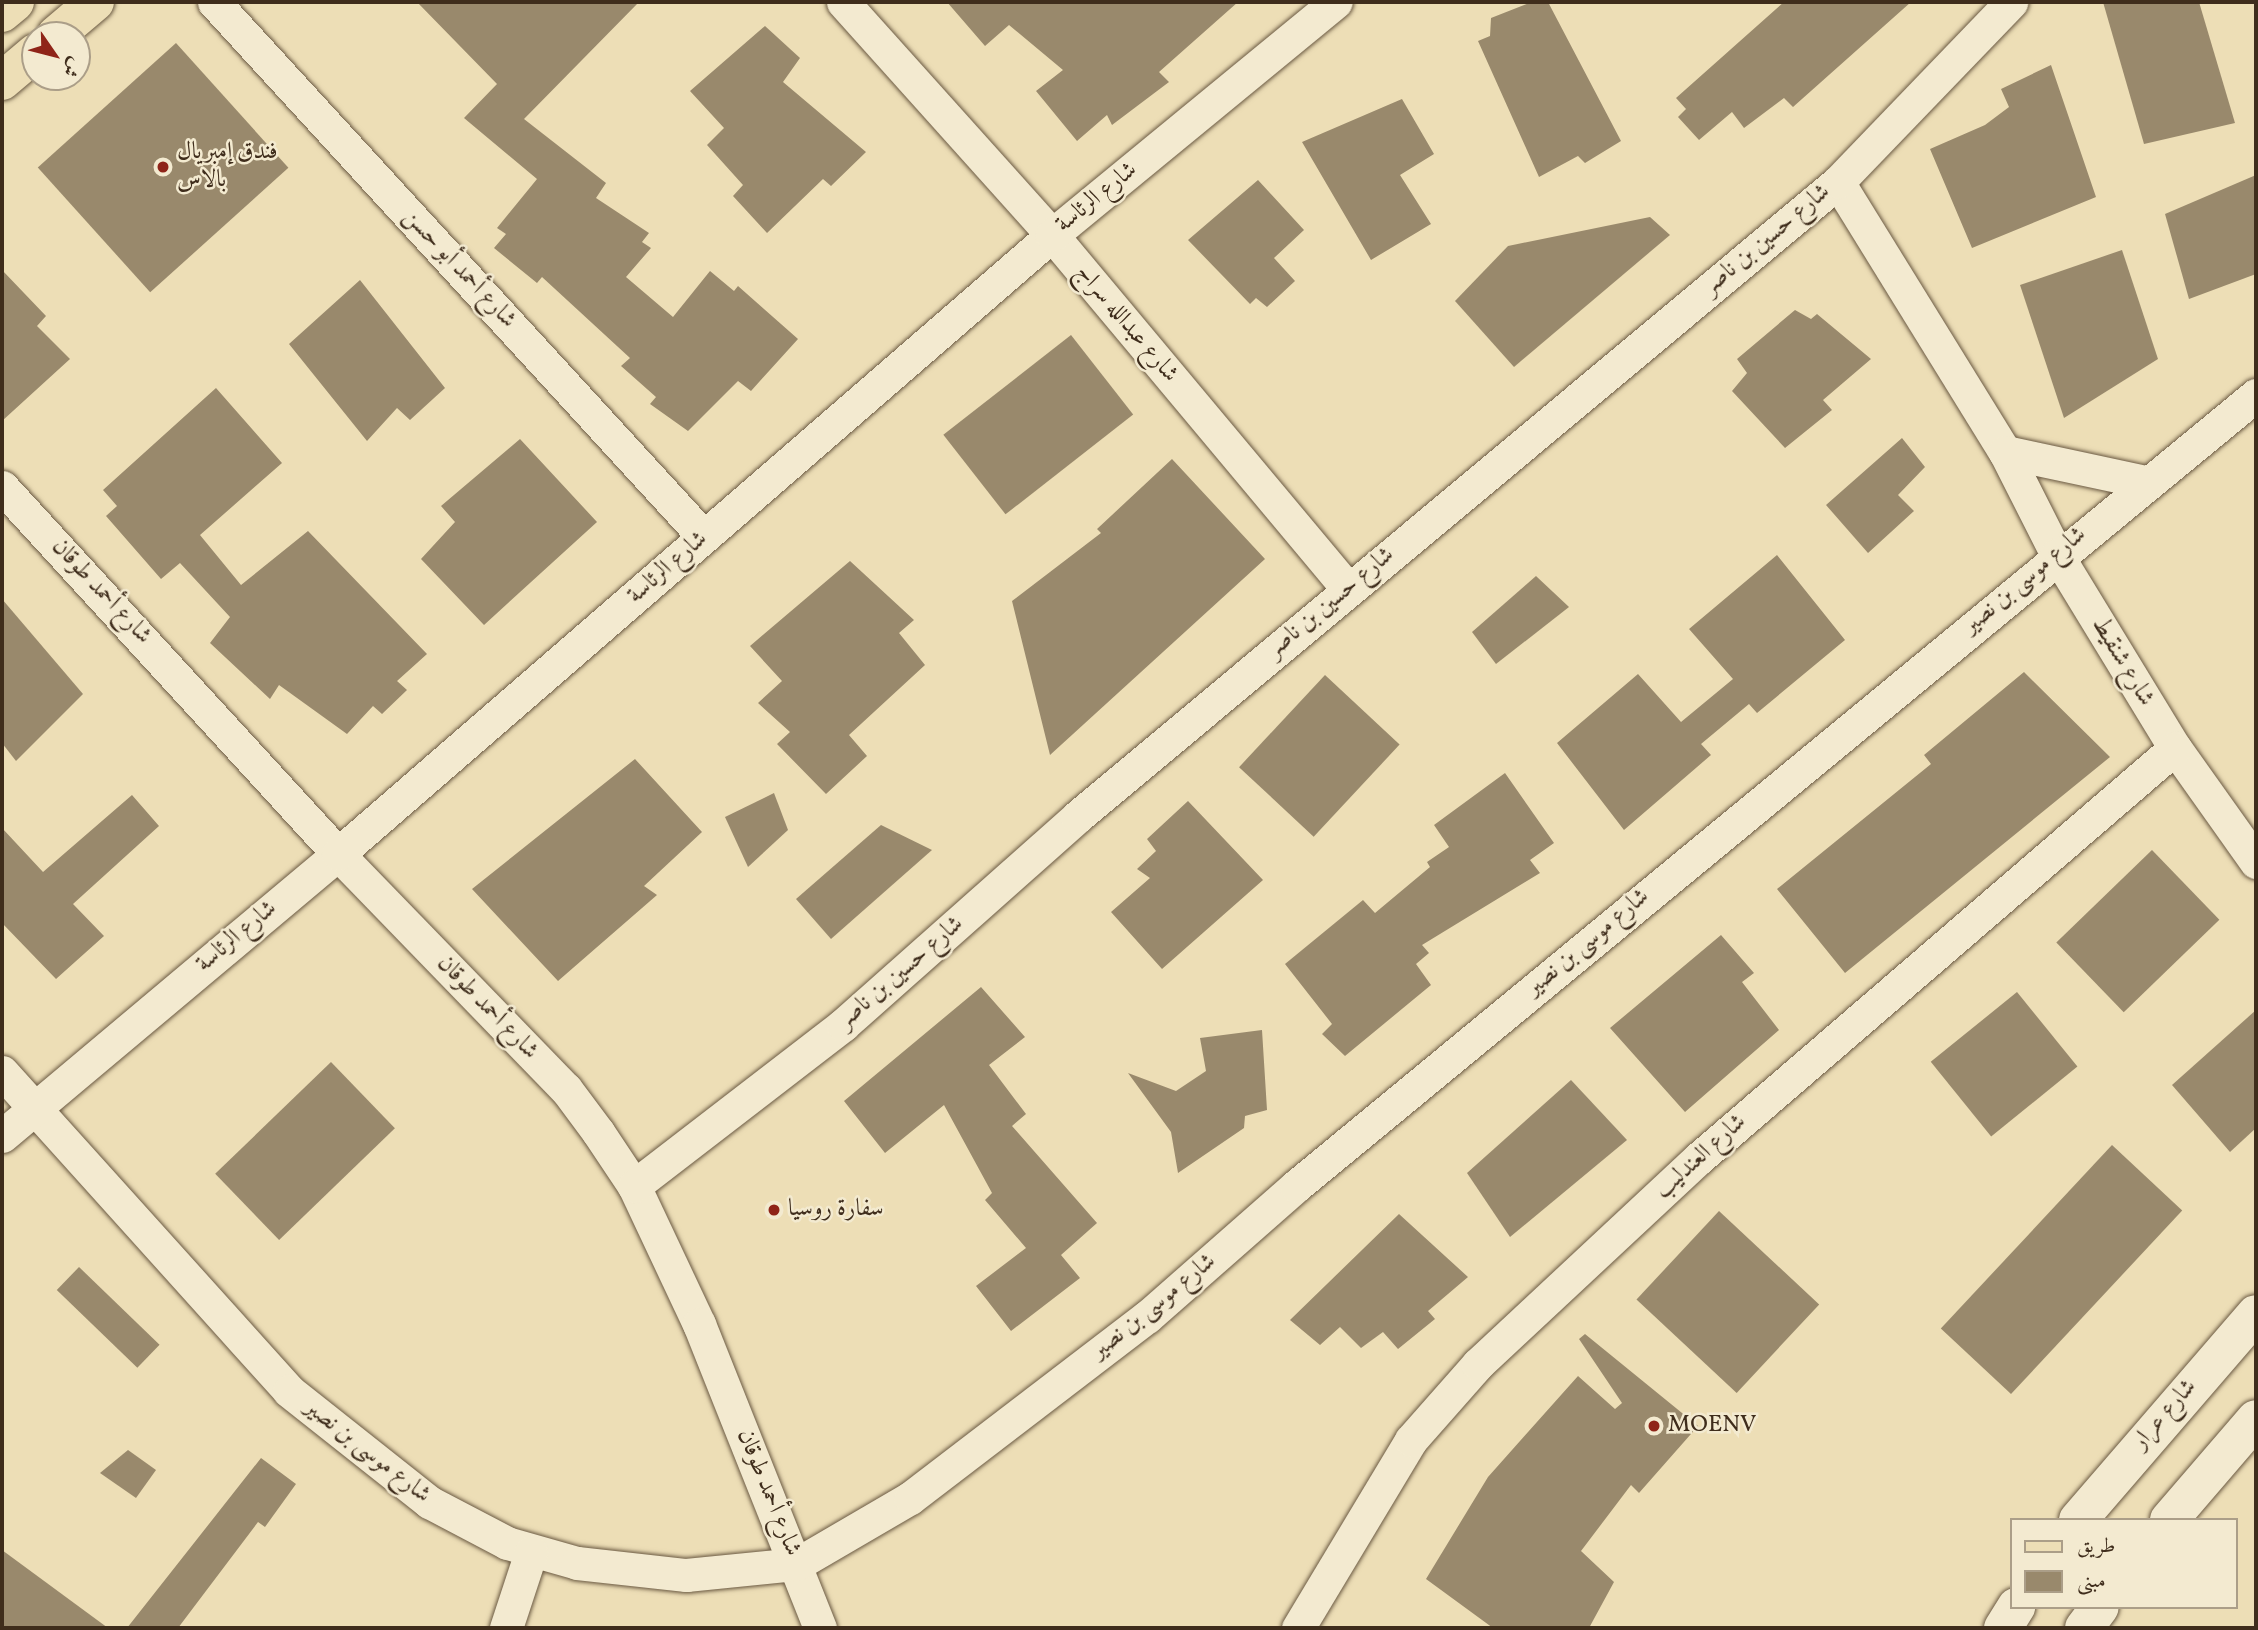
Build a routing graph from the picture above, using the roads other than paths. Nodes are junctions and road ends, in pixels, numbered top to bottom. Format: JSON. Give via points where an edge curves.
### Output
{"nodes":[{"id":1,"x":15,"y":2,"type":"edge"},
{"id":2,"x":95,"y":2,"type":"edge"},
{"id":3,"x":214,"y":2,"type":"edge"},
{"id":4,"x":843,"y":2,"type":"edge"},
{"id":5,"x":1336,"y":2,"type":"edge"},
{"id":6,"x":2011,"y":2,"type":"edge"},
{"id":7,"x":2,"y":13,"type":"edge"},
{"id":8,"x":73,"y":21,"type":"edge"},
{"id":9,"x":21,"y":64,"type":"edge"},
{"id":10,"x":2,"y":81,"type":"edge"},
{"id":11,"x":1838,"y":182,"type":"junction"},
{"id":12,"x":1052,"y":235,"type":"junction"},
{"id":13,"x":2256,"y":395,"type":"edge"},
{"id":14,"x":2005,"y":452,"type":"junction"},
{"id":15,"x":2144,"y":482,"type":"junction"},
{"id":16,"x":2,"y":487,"type":"edge"},
{"id":17,"x":704,"y":537,"type":"junction"},
{"id":18,"x":2057,"y":555,"type":"junction"},
{"id":19,"x":1348,"y":589,"type":"junction"},
{"id":20,"x":2175,"y":748,"type":"junction"},
{"id":21,"x":338,"y":854,"type":"junction"},
{"id":22,"x":2256,"y":862,"type":"edge"},
{"id":23,"x":2,"y":1072,"type":"edge"},
{"id":24,"x":35,"y":1108,"type":"junction"},
{"id":25,"x":2,"y":1136,"type":"edge"},
{"id":26,"x":634,"y":1186,"type":"junction"},
{"id":27,"x":2256,"y":1314,"type":"edge"},
{"id":28,"x":2256,"y":1419,"type":"edge"},
{"id":29,"x":2080,"y":1518,"type":"edge"},
{"id":30,"x":2171,"y":1518,"type":"edge"},
{"id":31,"x":531,"y":1552,"type":"junction"},
{"id":32,"x":797,"y":1564,"type":"junction"},
{"id":33,"x":2014,"y":1609,"type":"edge"},
{"id":34,"x":2099,"y":1609,"type":"edge"},
{"id":35,"x":506,"y":1628,"type":"edge"},
{"id":36,"x":820,"y":1628,"type":"edge"},
{"id":37,"x":1298,"y":1628,"type":"edge"},
{"id":38,"x":2003,"y":1628,"type":"edge"},
{"id":39,"x":2084,"y":1628,"type":"edge"}],
"edges":[{"from":1,"to":7,"type":"main road"},
{"from":2,"to":8,"type":"main road"},
{"from":3,"to":17,"type":"street","name":"شارع أحمد أبو حسن"},
{"from":4,"to":12,"type":"street","name":"شارع عبدالله سراج"},
{"from":5,"to":12,"type":"street","name":"شارع الرئاسة"},
{"from":6,"to":11,"type":"street","name":"شارع حسين بن ناصر"},
{"from":9,"to":10,"type":"main road"},
{"from":11,"to":14,"type":"street","name":"شارع شنقيط"},
{"from":11,"to":19,"type":"street","name":"شارع حسين بن ناصر"},
{"from":12,"to":17,"type":"street","name":"شارع الرئاسة"},
{"from":12,"to":19,"type":"street","name":"شارع عبدالله سراج"},
{"from":13,"to":15,"type":"street","name":"شارع موسى بن نصير"},
{"from":14,"to":15,"type":"street"},
{"from":14,"to":18,"type":"street","name":"شارع شنقيط"},
{"from":15,"to":18,"type":"street","name":"شارع موسى بن نصير"},
{"from":16,"to":21,"type":"street","name":"شارع أحمد طوقان"},
{"from":17,"to":21,"type":"street","name":"شارع الرئاسة"},
{"from":18,"to":20,"type":"street","name":"شارع شنقيط"},
{"from":18,"to":32,"type":"street","name":"شارع موسى بن نصير","via":[[1296,1186],[1147,1317],[909,1498]]},
{"from":19,"to":26,"type":"street","name":"شارع حسين بن ناصر","via":[[843,1025]]},
{"from":20,"to":22,"type":"street","name":"شارع شنقيط"},
{"from":20,"to":37,"type":"street","name":"شارع العندليب","via":[[1699,1158],[1478,1364],[1410,1440]]},
{"from":21,"to":24,"type":"street","name":"شارع الرئاسة"},
{"from":21,"to":26,"type":"street","name":"شارع أحمد طوقان","via":[[566,1089]]},
{"from":23,"to":24,"type":"street","name":"شارع موسى بن نصير"},
{"from":24,"to":25,"type":"street","name":"شارع الرئاسة"},
{"from":24,"to":31,"type":"street","name":"شارع موسى بن نصير","via":[[239,1338],[319,1417],[429,1502]]},
{"from":26,"to":32,"type":"street","name":"شارع أحمد طوقان"},
{"from":27,"to":29,"type":"main road","name":"شارع عرار"},
{"from":28,"to":30,"type":"main road"},
{"from":31,"to":32,"type":"street","name":"شارع موسى بن نصير","via":[[686,1575]]},
{"from":31,"to":35,"type":"street"},
{"from":32,"to":36,"type":"street","name":"شارع أحمد طوقان"},
{"from":33,"to":38,"type":"main road"},
{"from":34,"to":39,"type":"main road"}]}
